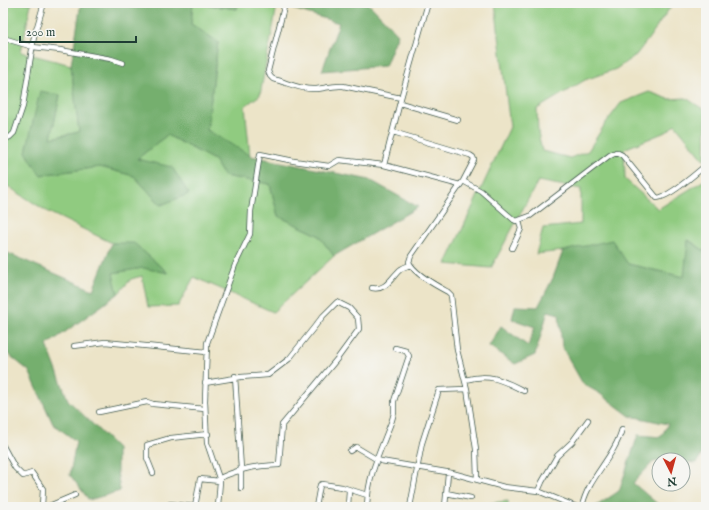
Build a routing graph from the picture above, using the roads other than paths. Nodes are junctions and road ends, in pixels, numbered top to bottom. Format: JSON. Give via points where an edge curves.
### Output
{"nodes":[{"id":1,"x":44,"y":3,"type":"edge"},
{"id":2,"x":285,"y":3,"type":"edge"},
{"id":3,"x":428,"y":3,"type":"edge"},
{"id":4,"x":3,"y":38,"type":"edge"},
{"id":5,"x":33,"y":47,"type":"junction"},
{"id":6,"x":123,"y":63,"type":"dead end"},
{"id":7,"x":400,"y":101,"type":"junction"},
{"id":8,"x":458,"y":120,"type":"dead end"},
{"id":9,"x":392,"y":132,"type":"junction"},
{"id":10,"x":3,"y":139,"type":"edge"},
{"id":11,"x":384,"y":165,"type":"junction"},
{"id":12,"x":706,"y":165,"type":"edge"},
{"id":13,"x":462,"y":183,"type":"junction"},
{"id":14,"x":519,"y":221,"type":"junction"},
{"id":15,"x":512,"y":248,"type":"dead end"},
{"id":16,"x":410,"y":265,"type":"junction"},
{"id":17,"x":372,"y":288,"type":"dead end"},
{"id":18,"x":74,"y":346,"type":"dead end"},
{"id":19,"x":395,"y":348,"type":"dead end"},
{"id":20,"x":207,"y":352,"type":"junction"},
{"id":21,"x":235,"y":377,"type":"junction"},
{"id":22,"x":465,"y":380,"type":"junction"},
{"id":23,"x":206,"y":383,"type":"junction"},
{"id":24,"x":467,"y":389,"type":"junction"},
{"id":25,"x":524,"y":391,"type":"dead end"},
{"id":26,"x":205,"y":409,"type":"junction"},
{"id":27,"x":99,"y":412,"type":"dead end"},
{"id":28,"x":588,"y":420,"type":"dead end"},
{"id":29,"x":622,"y":429,"type":"dead end"},
{"id":30,"x":207,"y":434,"type":"junction"},
{"id":31,"x":3,"y":446,"type":"edge"},
{"id":32,"x":350,"y":451,"type":"dead end"},
{"id":33,"x":376,"y":459,"type":"junction"},
{"id":34,"x":417,"y":468,"type":"junction"},
{"id":35,"x":241,"y":469,"type":"junction"},
{"id":36,"x":153,"y":473,"type":"dead end"},
{"id":37,"x":448,"y":473,"type":"junction"},
{"id":38,"x":221,"y":479,"type":"junction"},
{"id":39,"x":477,"y":479,"type":"junction"},
{"id":40,"x":241,"y":488,"type":"dead end"},
{"id":41,"x":349,"y":490,"type":"junction"},
{"id":42,"x":538,"y":491,"type":"junction"},
{"id":43,"x":446,"y":493,"type":"junction"},
{"id":44,"x":75,"y":495,"type":"dead end"},
{"id":45,"x":367,"y":495,"type":"junction"},
{"id":46,"x":471,"y":498,"type":"dead end"},
{"id":47,"x":170,"y":504,"type":"dead end"},
{"id":48,"x":41,"y":506,"type":"edge"},
{"id":49,"x":195,"y":507,"type":"edge"},
{"id":50,"x":218,"y":507,"type":"edge"},
{"id":51,"x":316,"y":507,"type":"edge"},
{"id":52,"x":348,"y":507,"type":"edge"},
{"id":53,"x":367,"y":507,"type":"edge"},
{"id":54,"x":410,"y":507,"type":"edge"},
{"id":55,"x":445,"y":507,"type":"edge"},
{"id":56,"x":577,"y":507,"type":"edge"},
{"id":57,"x":582,"y":507,"type":"edge"}],
"edges":[{"from":1,"to":5,"type":"street"},
{"from":2,"to":7,"type":"street","via":[[268,71],[273,79],[313,89],[342,86]]},
{"from":3,"to":7,"type":"street"},
{"from":4,"to":5,"type":"street"},
{"from":5,"to":6,"type":"street"},
{"from":5,"to":10,"type":"street","via":[[23,106],[12,135]]},
{"from":7,"to":8,"type":"street"},
{"from":7,"to":9,"type":"street"},
{"from":9,"to":11,"type":"street"},
{"from":9,"to":13,"type":"street","via":[[474,157]]},
{"from":11,"to":13,"type":"street"},
{"from":11,"to":20,"type":"street","via":[[339,160],[329,166],[294,162],[260,154],[250,234],[235,265],[207,343]]},
{"from":12,"to":14,"type":"street","via":[[669,193],[657,198],[622,155],[616,152],[530,216]]},
{"from":13,"to":14,"type":"street","via":[[481,191],[514,220]]},
{"from":13,"to":16,"type":"street","via":[[411,256]]},
{"from":14,"to":15,"type":"street","via":[[521,229]]},
{"from":16,"to":17,"type":"street","via":[[400,270],[381,288]]},
{"from":16,"to":22,"type":"street","via":[[450,293],[457,350]]},
{"from":18,"to":20,"type":"street","via":[[105,342]]},
{"from":19,"to":33,"type":"street","via":[[406,351],[409,356],[394,401],[392,420]]},
{"from":20,"to":23,"type":"street"},
{"from":21,"to":23,"type":"street"},
{"from":21,"to":35,"type":"street"},
{"from":21,"to":35,"type":"street","via":[[268,375],[289,359],[337,302],[349,308],[358,318],[359,329],[282,425],[279,465]]},
{"from":22,"to":24,"type":"street"},
{"from":22,"to":25,"type":"street","via":[[488,376]]},
{"from":23,"to":26,"type":"street"},
{"from":24,"to":34,"type":"street","via":[[439,390]]},
{"from":24,"to":39,"type":"street","via":[[476,449]]},
{"from":26,"to":27,"type":"street","via":[[147,402]]},
{"from":26,"to":30,"type":"street"},
{"from":28,"to":42,"type":"street","via":[[570,444],[557,456]]},
{"from":29,"to":57,"type":"street","via":[[611,454],[587,492]]},
{"from":30,"to":36,"type":"street","via":[[171,438],[147,446],[147,458]]},
{"from":30,"to":38,"type":"street","via":[[207,443]]},
{"from":31,"to":48,"type":"street","via":[[15,468],[24,476],[32,473],[43,489]]},
{"from":32,"to":33,"type":"street","via":[[354,447],[358,448]]},
{"from":33,"to":34,"type":"street"},
{"from":33,"to":45,"type":"street"},
{"from":34,"to":37,"type":"street"},
{"from":34,"to":54,"type":"street"},
{"from":35,"to":38,"type":"street"},
{"from":35,"to":40,"type":"street"},
{"from":37,"to":39,"type":"street"},
{"from":37,"to":43,"type":"street"},
{"from":38,"to":49,"type":"street","via":[[200,479]]},
{"from":38,"to":50,"type":"street"},
{"from":39,"to":42,"type":"street","via":[[504,487]]},
{"from":41,"to":45,"type":"street"},
{"from":41,"to":51,"type":"street","via":[[321,484]]},
{"from":41,"to":52,"type":"street"},
{"from":42,"to":56,"type":"street"},
{"from":43,"to":46,"type":"street"},
{"from":43,"to":55,"type":"street"},
{"from":44,"to":48,"type":"street","via":[[49,506]]},
{"from":45,"to":53,"type":"street"},
{"from":47,"to":49,"type":"street"}]}
